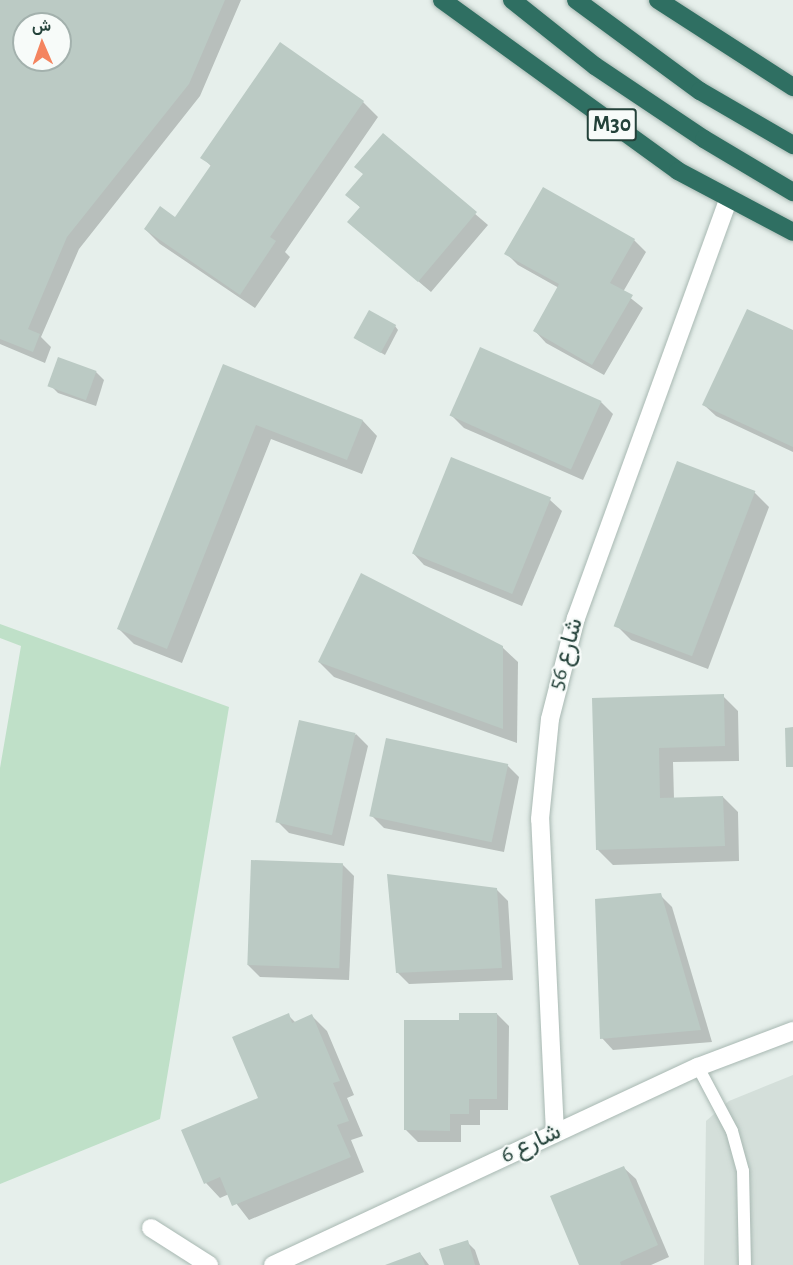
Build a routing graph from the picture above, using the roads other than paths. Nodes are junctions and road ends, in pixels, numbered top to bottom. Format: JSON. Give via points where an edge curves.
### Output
{"nodes":[{"id":1,"x":442,"y":0,"type":"edge"},
{"id":2,"x":512,"y":0,"type":"edge"},
{"id":3,"x":576,"y":0,"type":"edge"},
{"id":4,"x":657,"y":0,"type":"edge"},
{"id":5,"x":793,"y":87,"type":"edge"},
{"id":6,"x":793,"y":145,"type":"edge"},
{"id":7,"x":793,"y":192,"type":"edge"},
{"id":8,"x":728,"y":200,"type":"junction"},
{"id":9,"x":793,"y":232,"type":"edge"},
{"id":10,"x":793,"y":1031,"type":"edge"},
{"id":11,"x":698,"y":1068,"type":"junction"},
{"id":12,"x":555,"y":1133,"type":"junction"},
{"id":13,"x":151,"y":1228,"type":"dead end"},
{"id":14,"x":209,"y":1265,"type":"edge"},
{"id":15,"x":273,"y":1265,"type":"edge"},
{"id":16,"x":745,"y":1265,"type":"edge"}],
"edges":[{"from":1,"to":8,"type":"highway","number":"M30","via":[[583,105],[678,171]]},
{"from":2,"to":7,"type":"highway","via":[[585,57],[704,140]]},
{"from":3,"to":6,"type":"highway","via":[[700,91]]},
{"from":4,"to":5,"type":"highway"},
{"from":8,"to":9,"type":"highway","number":"M30"},
{"from":8,"to":12,"type":"street","name":"شارع 56","via":[[576,618],[550,718],[540,819]]},
{"from":10,"to":11,"type":"street","name":"شارع 6"},
{"from":11,"to":12,"type":"street","name":"شارع 6"},
{"from":11,"to":16,"type":"lane","via":[[732,1131],[743,1171]]},
{"from":12,"to":15,"type":"street","name":"شارع 6"},
{"from":13,"to":14,"type":"street"}]}
